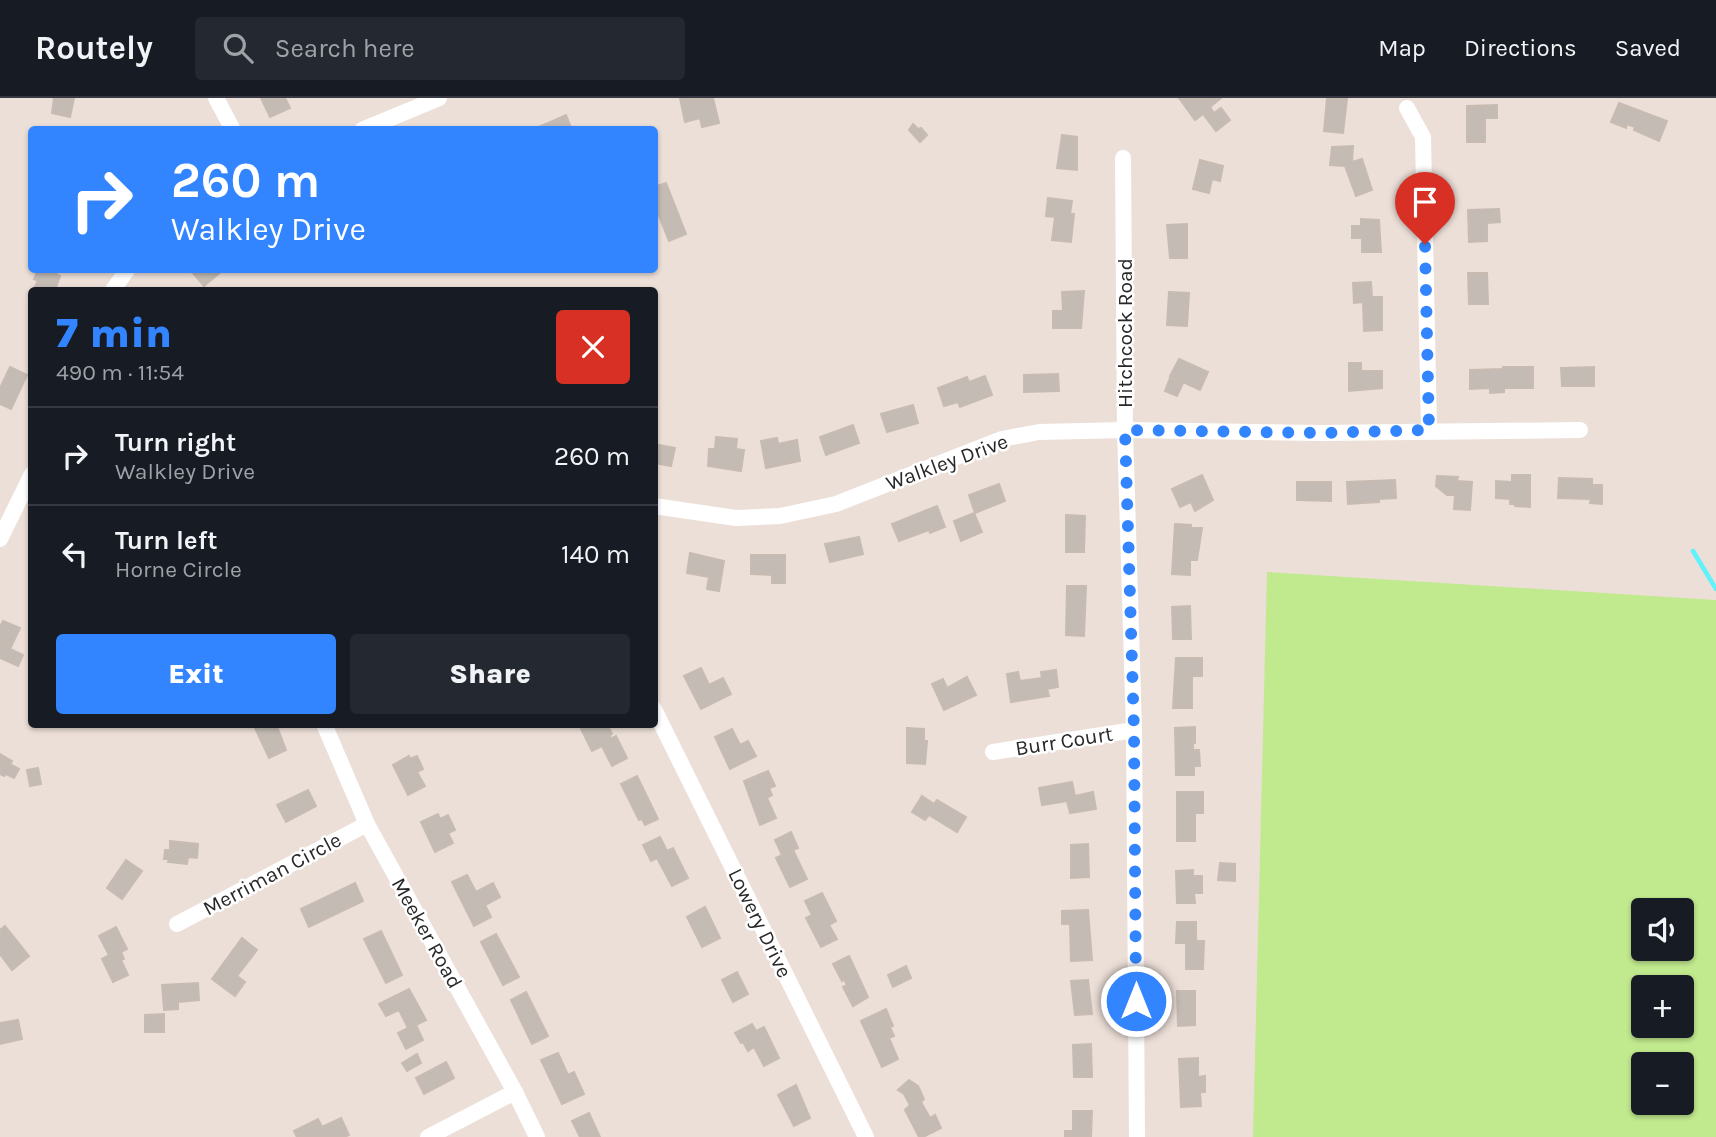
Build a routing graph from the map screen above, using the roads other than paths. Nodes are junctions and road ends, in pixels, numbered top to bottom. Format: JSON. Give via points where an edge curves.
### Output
{"nodes":[{"id":1,"x":216,"y":98,"type":"edge"},
{"id":2,"x":439,"y":98,"type":"edge"},
{"id":3,"x":1407,"y":108,"type":"dead end"},
{"id":4,"x":231,"y":126,"type":"edge"},
{"id":5,"x":372,"y":126,"type":"edge"},
{"id":6,"x":1124,"y":158,"type":"dead end"},
{"id":7,"x":1125,"y":430,"type":"junction"},
{"id":8,"x":1429,"y":430,"type":"junction"},
{"id":9,"x":1580,"y":430,"type":"dead end"},
{"id":10,"x":28,"y":482,"type":"edge"},
{"id":11,"x":658,"y":507,"type":"edge"},
{"id":12,"x":0,"y":539,"type":"edge"},
{"id":13,"x":658,"y":717,"type":"edge"},
{"id":14,"x":326,"y":728,"type":"edge"},
{"id":15,"x":1134,"y":730,"type":"junction"},
{"id":16,"x":993,"y":751,"type":"dead end"},
{"id":17,"x":366,"y":824,"type":"junction"},
{"id":18,"x":177,"y":924,"type":"dead end"},
{"id":19,"x":515,"y":1092,"type":"junction"},
{"id":20,"x":428,"y":1137,"type":"edge"},
{"id":21,"x":537,"y":1137,"type":"edge"},
{"id":22,"x":866,"y":1137,"type":"edge"},
{"id":23,"x":1137,"y":1137,"type":"edge"}],
"edges":[{"from":1,"to":4,"type":"street"},
{"from":2,"to":5,"type":"street"},
{"from":3,"to":8,"type":"street","via":[[1423,137]]},
{"from":6,"to":7,"type":"street","name":"Hitchcock Road"},
{"from":7,"to":8,"type":"street","name":"Walkley Drive"},
{"from":7,"to":11,"type":"street","name":"Walkley Drive","via":[[1039,432],[1002,439],[836,504],[780,516],[736,517]]},
{"from":7,"to":15,"type":"street","name":"Hitchcock Road"},
{"from":8,"to":9,"type":"street","name":"Walkley Drive"},
{"from":10,"to":12,"type":"street"},
{"from":13,"to":22,"type":"street","name":"Lowery Drive"},
{"from":14,"to":17,"type":"street","name":"Meeker Road"},
{"from":15,"to":16,"type":"street","name":"Burr Court"},
{"from":15,"to":23,"type":"street","name":"Hitchcock Road"},
{"from":17,"to":18,"type":"street","name":"Merriman Circle"},
{"from":17,"to":19,"type":"street","name":"Meeker Road"},
{"from":19,"to":20,"type":"street"},
{"from":19,"to":21,"type":"street","name":"Meeker Road"}]}
